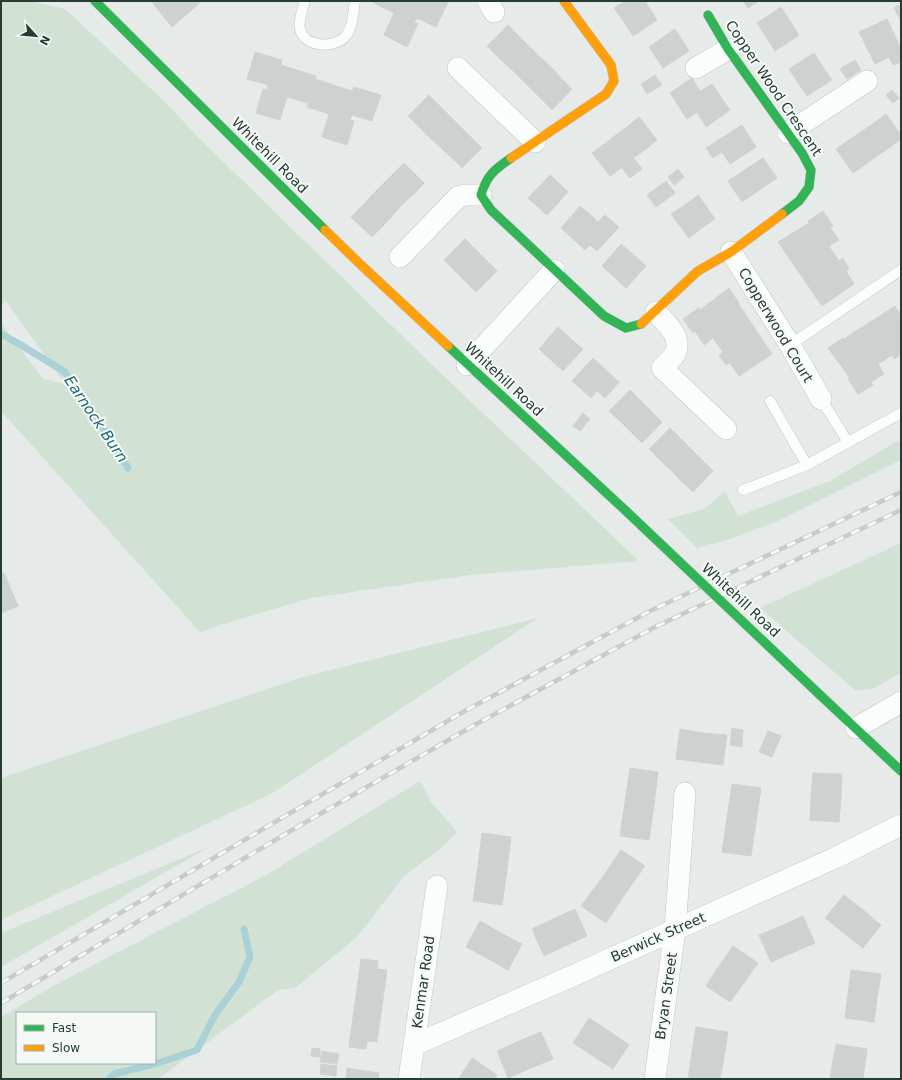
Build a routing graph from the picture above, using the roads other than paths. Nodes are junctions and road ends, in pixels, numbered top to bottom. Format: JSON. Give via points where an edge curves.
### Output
{"nodes":[{"id":1,"x":95,"y":1,"type":"edge"},
{"id":2,"x":305,"y":1,"type":"edge"},
{"id":3,"x":355,"y":1,"type":"edge"},
{"id":4,"x":564,"y":1,"type":"edge"},
{"id":5,"x":708,"y":15,"type":"dead end"},
{"id":6,"x":728,"y":48,"type":"junction"},
{"id":7,"x":458,"y":68,"type":"dead end"},
{"id":8,"x":696,"y":68,"type":"dead end"},
{"id":9,"x":867,"y":81,"type":"dead end"},
{"id":10,"x":788,"y":133,"type":"junction"},
{"id":11,"x":535,"y":142,"type":"junction"},
{"id":12,"x":481,"y":195,"type":"junction"},
{"id":13,"x":731,"y":252,"type":"junction"},
{"id":14,"x":400,"y":257,"type":"dead end"},
{"id":15,"x":554,"y":270,"type":"junction"},
{"id":16,"x":901,"y":270,"type":"edge"},
{"id":17,"x":656,"y":312,"type":"junction"},
{"id":18,"x":790,"y":345,"type":"junction"},
{"id":19,"x":467,"y":365,"type":"junction"},
{"id":20,"x":820,"y":399,"type":"joint"},
{"id":21,"x":770,"y":401,"type":"dead end"},
{"id":22,"x":901,"y":413,"type":"edge"},
{"id":23,"x":726,"y":429,"type":"dead end"},
{"id":24,"x":848,"y":442,"type":"junction"},
{"id":25,"x":807,"y":464,"type":"junction"},
{"id":26,"x":743,"y":490,"type":"dead end"},
{"id":27,"x":901,"y":702,"type":"edge"},
{"id":28,"x":856,"y":728,"type":"junction"},
{"id":29,"x":901,"y":771,"type":"edge"},
{"id":30,"x":685,"y":793,"type":"dead end"},
{"id":31,"x":901,"y":825,"type":"edge"},
{"id":32,"x":437,"y":886,"type":"dead end"},
{"id":33,"x":675,"y":929,"type":"junction"},
{"id":34,"x":414,"y":1045,"type":"junction"},
{"id":35,"x":409,"y":1079,"type":"edge"},
{"id":36,"x":655,"y":1079,"type":"edge"}],
"edges":[{"from":1,"to":19,"type":"street","name":"Whitehill Road","via":[[360,264]]},
{"from":2,"to":3,"type":"lane","via":[[300,28],[303,36],[310,42],[320,45],[334,43],[345,37],[352,25]]},
{"from":4,"to":11,"type":"street","via":[[611,65],[614,81],[606,94]]},
{"from":5,"to":6,"type":"street","name":"Copper Wood Crescent"},
{"from":6,"to":8,"type":"street","name":"Copper Wood Crescent"},
{"from":6,"to":10,"type":"street","name":"Copper Wood Crescent"},
{"from":7,"to":11,"type":"street"},
{"from":9,"to":10,"type":"street"},
{"from":10,"to":13,"type":"street","name":"Copper Wood Crescent","via":[[811,170],[809,187],[799,201]]},
{"from":11,"to":12,"type":"street","via":[[495,169]]},
{"from":12,"to":14,"type":"street","via":[[458,197]]},
{"from":12,"to":15,"type":"street","name":"Copper Wood Crescent","via":[[491,210]]},
{"from":13,"to":17,"type":"street","name":"Copper Wood Crescent","via":[[698,271]]},
{"from":13,"to":18,"type":"street","name":"Copperwood Court"},
{"from":15,"to":17,"type":"street","name":"Copper Wood Crescent","via":[[604,316],[626,328],[642,324]]},
{"from":15,"to":19,"type":"street"},
{"from":16,"to":18,"type":"lane"},
{"from":17,"to":23,"type":"street","via":[[672,330],[678,343],[674,354],[662,368]]},
{"from":18,"to":20,"type":"street","name":"Copperwood Court"},
{"from":19,"to":28,"type":"street","name":"Whitehill Road","bridge":true},
{"from":20,"to":24,"type":"lane"},
{"from":21,"to":25,"type":"lane"},
{"from":22,"to":24,"type":"lane"},
{"from":24,"to":25,"type":"lane"},
{"from":25,"to":26,"type":"lane"},
{"from":27,"to":28,"type":"street"},
{"from":28,"to":29,"type":"street","name":"Whitehill Road"},
{"from":30,"to":33,"type":"street","name":"Bryan Street"},
{"from":31,"to":33,"type":"street","name":"Berwick Street","via":[[837,857]]},
{"from":32,"to":34,"type":"street","name":"Kenmar Road"},
{"from":33,"to":34,"type":"street","name":"Berwick Street"},
{"from":33,"to":36,"type":"street","name":"Bryan Street"},
{"from":34,"to":35,"type":"street","name":"Kenmar Road"}]}
